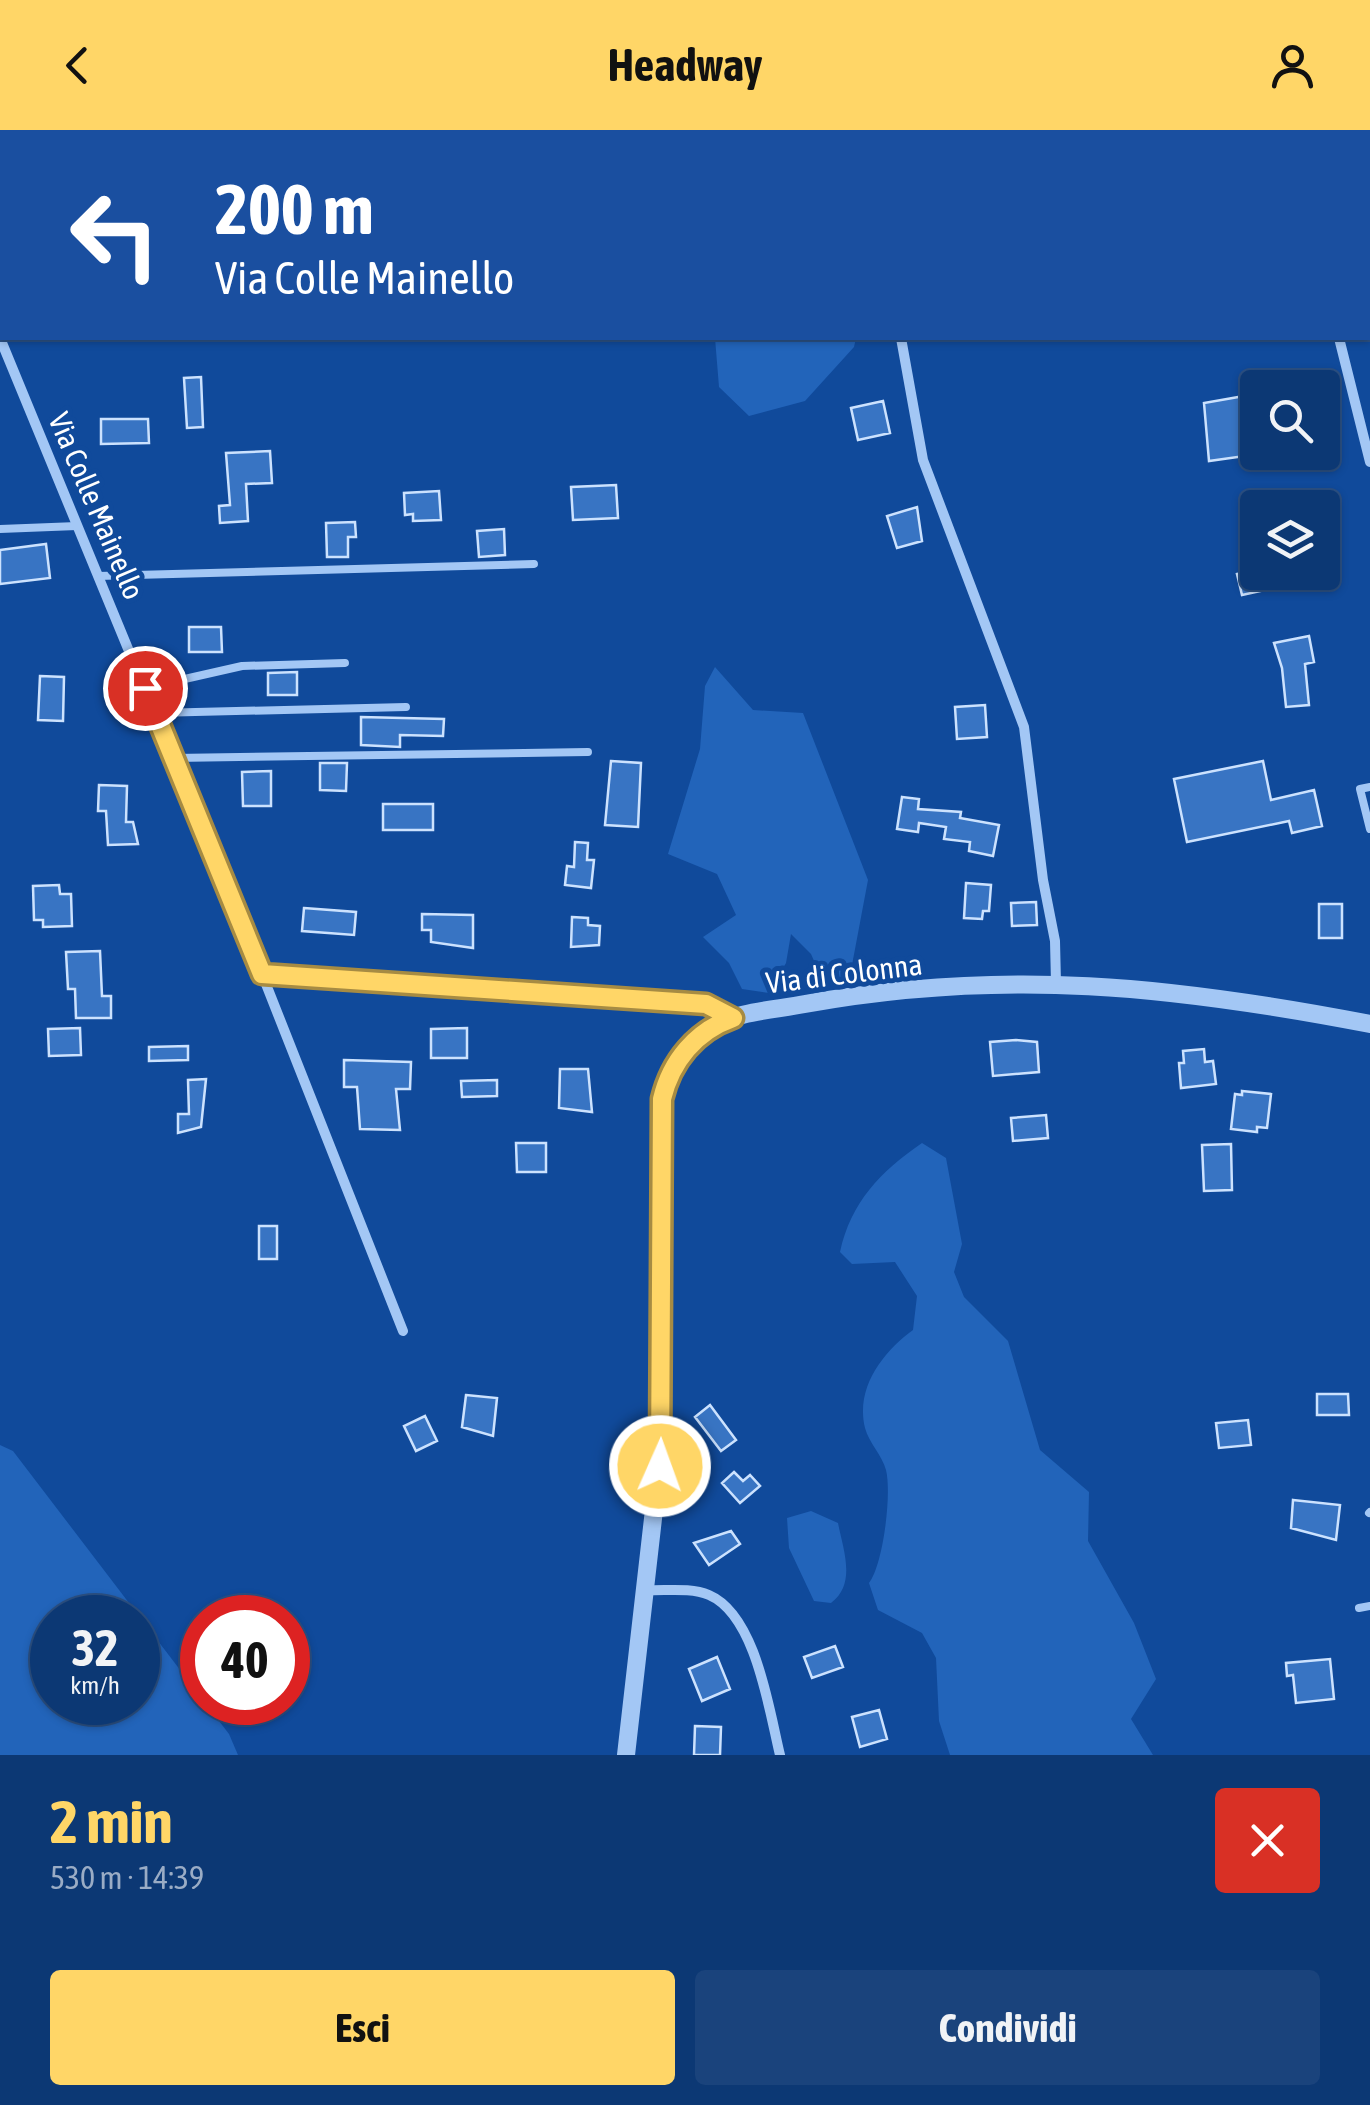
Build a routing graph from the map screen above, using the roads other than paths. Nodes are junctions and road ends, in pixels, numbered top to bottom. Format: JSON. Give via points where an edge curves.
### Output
{"nodes":[{"id":1,"x":1,"y":340,"type":"edge"},
{"id":2,"x":901,"y":340,"type":"edge"},
{"id":3,"x":1340,"y":340,"type":"edge"},
{"id":4,"x":1370,"y":462,"type":"edge"},
{"id":5,"x":77,"y":526,"type":"junction"},
{"id":6,"x":0,"y":528,"type":"edge"},
{"id":7,"x":534,"y":564,"type":"dead end"},
{"id":8,"x":98,"y":576,"type":"junction"},
{"id":9,"x":344,"y":663,"type":"dead end"},
{"id":10,"x":145,"y":688,"type":"junction"},
{"id":11,"x":406,"y":708,"type":"dead end"},
{"id":12,"x":155,"y":713,"type":"junction"},
{"id":13,"x":588,"y":752,"type":"dead end"},
{"id":14,"x":174,"y":758,"type":"junction"},
{"id":15,"x":1370,"y":786,"type":"edge"},
{"id":16,"x":1370,"y":829,"type":"edge"},
{"id":17,"x":262,"y":974,"type":"junction"},
{"id":18,"x":1056,"y":983,"type":"junction"},
{"id":19,"x":733,"y":1018,"type":"junction"},
{"id":20,"x":1370,"y":1024,"type":"edge"},
{"id":21,"x":403,"y":1331,"type":"dead end"},
{"id":22,"x":646,"y":1590,"type":"junction"},
{"id":23,"x":1370,"y":1606,"type":"edge"},
{"id":24,"x":1358,"y":1608,"type":"dead end"},
{"id":25,"x":626,"y":1755,"type":"edge"},
{"id":26,"x":780,"y":1755,"type":"edge"}],
"edges":[{"from":1,"to":5,"type":"street","name":"Via Colle Mainello"},
{"from":2,"to":18,"type":"street","via":[[923,460],[1024,727]]},
{"from":3,"to":4,"type":"street"},
{"from":5,"to":6,"type":"lane"},
{"from":5,"to":8,"type":"street","name":"Via Colle Mainello"},
{"from":7,"to":8,"type":"lane"},
{"from":8,"to":10,"type":"street","name":"Via Colle Mainello"},
{"from":9,"to":10,"type":"lane","via":[[242,666]]},
{"from":10,"to":12,"type":"street","name":"Via Colle Mainello"},
{"from":11,"to":12,"type":"lane"},
{"from":12,"to":14,"type":"street","name":"Via Colle Mainello"},
{"from":13,"to":14,"type":"lane"},
{"from":14,"to":17,"type":"street","name":"Via Colle Mainello"},
{"from":15,"to":16,"type":"lane","via":[[1360,789]]},
{"from":17,"to":19,"type":"street","via":[[706,1004]]},
{"from":17,"to":21,"type":"street","name":"Via Colle Mainello"},
{"from":18,"to":19,"type":"street","name":"Via di Colonna","via":[[867,995]]},
{"from":18,"to":20,"type":"street","name":"Via di Colonna","via":[[1190,992]]},
{"from":19,"to":22,"type":"street","name":"Via di Colonna","via":[[692,1044],[672,1070],[662,1099],[661,1413]]},
{"from":22,"to":25,"type":"street","name":"Via di Colonna"},
{"from":22,"to":26,"type":"street","via":[[707,1594],[735,1617],[757,1666]]},
{"from":23,"to":24,"type":"lane"}]}
